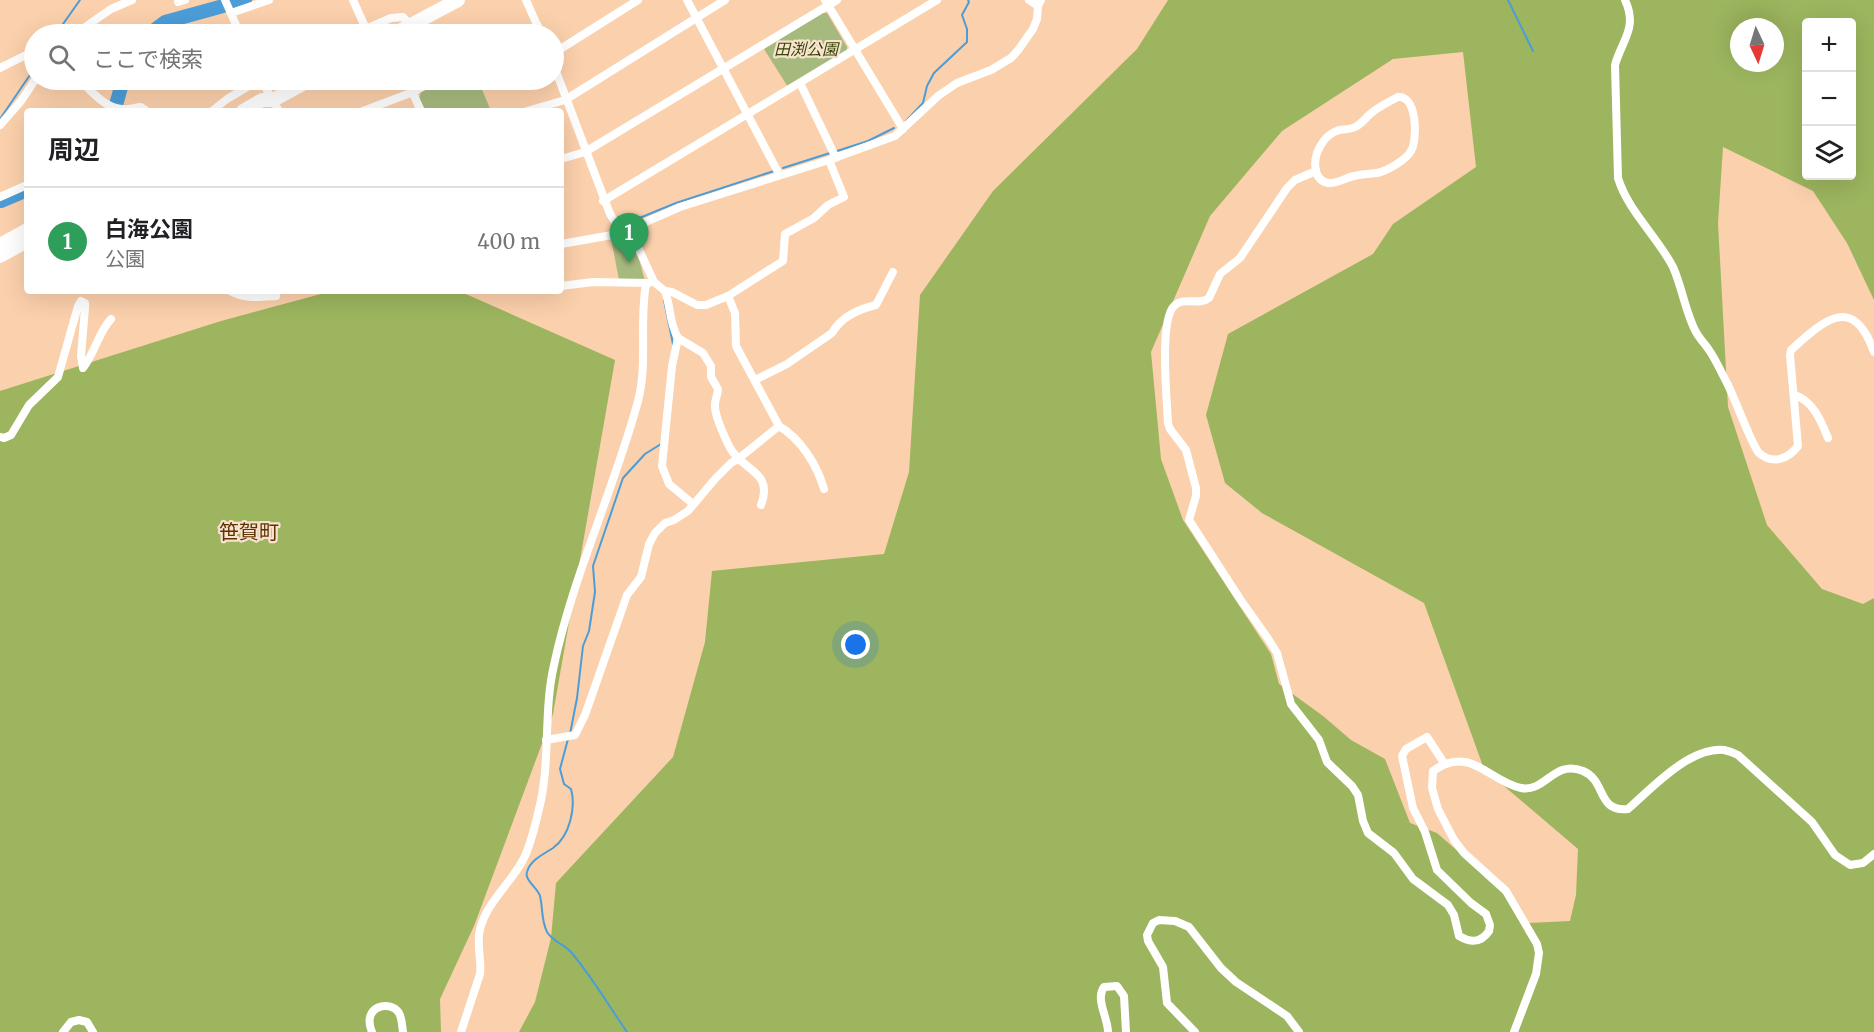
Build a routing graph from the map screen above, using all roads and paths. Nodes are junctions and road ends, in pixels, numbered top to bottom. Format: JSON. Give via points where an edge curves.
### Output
{"nodes":[{"id":1,"x":132,"y":0,"type":"edge"},
{"id":2,"x":270,"y":0,"type":"edge"},
{"id":3,"x":353,"y":0,"type":"edge"},
{"id":4,"x":458,"y":0,"type":"edge"},
{"id":5,"x":526,"y":0,"type":"edge"},
{"id":6,"x":638,"y":0,"type":"edge"},
{"id":7,"x":687,"y":0,"type":"edge"},
{"id":8,"x":725,"y":0,"type":"edge"},
{"id":9,"x":837,"y":0,"type":"edge"},
{"id":10,"x":937,"y":0,"type":"edge"},
{"id":11,"x":1029,"y":0,"type":"edge"},
{"id":12,"x":1625,"y":0,"type":"edge"},
{"id":13,"x":827,"y":3,"type":"edge"},
{"id":14,"x":1039,"y":3,"type":"edge"},
{"id":15,"x":227,"y":6,"type":"edge"},
{"id":16,"x":696,"y":18,"type":"junction"},
{"id":17,"x":89,"y":24,"type":"edge"},
{"id":18,"x":236,"y":24,"type":"edge"},
{"id":19,"x":364,"y":24,"type":"edge"},
{"id":20,"x":378,"y":24,"type":"edge"},
{"id":21,"x":409,"y":24,"type":"edge"},
{"id":22,"x":415,"y":24,"type":"edge"},
{"id":23,"x":537,"y":24,"type":"edge"},
{"id":24,"x":564,"y":47,"type":"edge"},
{"id":25,"x":856,"y":50,"type":"junction"},
{"id":26,"x":24,"y":56,"type":"edge"},
{"id":27,"x":0,"y":68,"type":"edge"},
{"id":28,"x":723,"y":68,"type":"junction"},
{"id":29,"x":800,"y":83,"type":"junction"},
{"id":30,"x":28,"y":90,"type":"edge"},
{"id":31,"x":90,"y":90,"type":"edge"},
{"id":32,"x":243,"y":90,"type":"edge"},
{"id":33,"x":266,"y":90,"type":"edge"},
{"id":34,"x":296,"y":90,"type":"edge"},
{"id":35,"x":417,"y":90,"type":"edge"},
{"id":36,"x":562,"y":90,"type":"edge"},
{"id":37,"x":413,"y":92,"type":"junction"},
{"id":38,"x":565,"y":100,"type":"junction"},
{"id":39,"x":276,"y":105,"type":"edge"},
{"id":40,"x":117,"y":108,"type":"edge"},
{"id":41,"x":216,"y":108,"type":"edge"},
{"id":42,"x":248,"y":108,"type":"edge"},
{"id":43,"x":371,"y":108,"type":"edge"},
{"id":44,"x":420,"y":108,"type":"edge"},
{"id":45,"x":537,"y":108,"type":"edge"},
{"id":46,"x":747,"y":113,"type":"junction"},
{"id":47,"x":0,"y":125,"type":"edge"},
{"id":48,"x":903,"y":129,"type":"junction"},
{"id":49,"x":585,"y":152,"type":"junction"},
{"id":50,"x":564,"y":158,"type":"edge"},
{"id":51,"x":832,"y":159,"type":"junction"},
{"id":52,"x":1316,"y":171,"type":"junction"},
{"id":53,"x":779,"y":174,"type":"junction"},
{"id":54,"x":24,"y":186,"type":"edge"},
{"id":55,"x":0,"y":197,"type":"edge"},
{"id":56,"x":603,"y":201,"type":"junction"},
{"id":57,"x":627,"y":230,"type":"junction"},
{"id":58,"x":24,"y":232,"type":"edge"},
{"id":59,"x":24,"y":243,"type":"edge"},
{"id":60,"x":564,"y":243,"type":"edge"},
{"id":61,"x":0,"y":245,"type":"edge"},
{"id":62,"x":0,"y":256,"type":"edge"},
{"id":63,"x":893,"y":272,"type":"dead end"},
{"id":64,"x":650,"y":283,"type":"junction"},
{"id":65,"x":564,"y":286,"type":"edge"},
{"id":66,"x":664,"y":291,"type":"junction"},
{"id":67,"x":236,"y":294,"type":"edge"},
{"id":68,"x":276,"y":294,"type":"edge"},
{"id":69,"x":728,"y":296,"type":"junction"},
{"id":70,"x":111,"y":319,"type":"dead end"},
{"id":71,"x":678,"y":338,"type":"junction"},
{"id":72,"x":1874,"y":352,"type":"edge"},
{"id":73,"x":755,"y":380,"type":"junction"},
{"id":74,"x":1795,"y":395,"type":"junction"},
{"id":75,"x":779,"y":426,"type":"junction"},
{"id":76,"x":0,"y":437,"type":"edge"},
{"id":77,"x":1828,"y":438,"type":"dead end"},
{"id":78,"x":738,"y":459,"type":"junction"},
{"id":79,"x":824,"y":489,"type":"dead end"},
{"id":80,"x":693,"y":504,"type":"junction"},
{"id":81,"x":761,"y":505,"type":"dead end"},
{"id":82,"x":546,"y":740,"type":"junction"},
{"id":83,"x":1444,"y":763,"type":"junction"},
{"id":84,"x":1874,"y":854,"type":"edge"},
{"id":85,"x":63,"y":1032,"type":"edge"},
{"id":86,"x":93,"y":1032,"type":"edge"},
{"id":87,"x":372,"y":1032,"type":"edge"},
{"id":88,"x":403,"y":1032,"type":"edge"},
{"id":89,"x":461,"y":1032,"type":"edge"},
{"id":90,"x":1108,"y":1032,"type":"edge"},
{"id":91,"x":1126,"y":1032,"type":"edge"},
{"id":92,"x":1195,"y":1032,"type":"edge"},
{"id":93,"x":1299,"y":1032,"type":"edge"},
{"id":94,"x":1514,"y":1032,"type":"edge"}],
"edges":[{"from":1,"to":17,"type":"street"},
{"from":2,"to":15,"type":"street"},
{"from":3,"to":19,"type":"street"},
{"from":4,"to":22,"type":"highway"},
{"from":5,"to":23,"type":"street"},
{"from":6,"to":24,"type":"street"},
{"from":7,"to":16,"type":"street"},
{"from":8,"to":16,"type":"street"},
{"from":9,"to":13,"type":"street"},
{"from":10,"to":25,"type":"street"},
{"from":11,"to":14,"type":"street"},
{"from":12,"to":74,"type":"street","via":[[1631,19],[1629,34],[1615,65],[1618,178],[1622,190],[1673,268],[1695,332],[1711,352],[1757,451],[1765,458],[1779,460],[1791,456],[1798,446]]},
{"from":13,"to":25,"type":"street"},
{"from":13,"to":28,"type":"street"},
{"from":14,"to":48,"type":"street","via":[[1033,30],[1011,58],[957,83]]},
{"from":15,"to":18,"type":"street"},
{"from":16,"to":28,"type":"street"},
{"from":16,"to":38,"type":"street"},
{"from":20,"to":21,"type":"street","via":[[394,17],[403,17]]},
{"from":25,"to":29,"type":"street"},
{"from":25,"to":48,"type":"street"},
{"from":26,"to":27,"type":"street"},
{"from":28,"to":46,"type":"street"},
{"from":28,"to":49,"type":"street"},
{"from":29,"to":46,"type":"street"},
{"from":29,"to":51,"type":"street"},
{"from":30,"to":47,"type":"street"},
{"from":31,"to":40,"type":"street"},
{"from":32,"to":41,"type":"street"},
{"from":33,"to":39,"type":"street"},
{"from":34,"to":39,"type":"highway"},
{"from":35,"to":37,"type":"street"},
{"from":36,"to":38,"type":"street"},
{"from":37,"to":43,"type":"street"},
{"from":37,"to":44,"type":"street"},
{"from":38,"to":45,"type":"street"},
{"from":38,"to":49,"type":"street"},
{"from":39,"to":42,"type":"highway","via":[[262,100]]},
{"from":46,"to":53,"type":"street"},
{"from":46,"to":56,"type":"street"},
{"from":48,"to":51,"type":"street","via":[[887,140]]},
{"from":49,"to":50,"type":"street"},
{"from":49,"to":56,"type":"street"},
{"from":51,"to":53,"type":"street"},
{"from":51,"to":69,"type":"street","via":[[844,197],[788,230],[783,237],[783,261]]},
{"from":52,"to":52,"type":"street","via":[[1324,182],[1336,182],[1383,171],[1405,158],[1416,139],[1410,103],[1398,97],[1373,111],[1355,128],[1328,136],[1318,150]]},
{"from":52,"to":83,"type":"street","via":[[1287,188],[1240,258],[1220,274],[1209,298],[1202,302],[1183,301],[1171,310],[1165,337],[1168,423],[1186,450],[1196,488],[1189,520],[1277,654],[1291,704],[1319,740],[1327,762],[1358,795],[1368,833],[1394,853],[1413,879],[1448,905],[1459,936],[1470,941],[1482,940],[1489,931],[1486,914],[1437,870],[1413,808],[1402,756],[1406,749],[1427,737]]},
{"from":53,"to":57,"type":"street","via":[[680,207]]},
{"from":54,"to":55,"type":"street"},
{"from":56,"to":57,"type":"street","via":[[617,225]]},
{"from":57,"to":60,"type":"street"},
{"from":57,"to":64,"type":"street"},
{"from":58,"to":61,"type":"highway"},
{"from":59,"to":62,"type":"highway"},
{"from":63,"to":73,"type":"street","via":[[876,305],[854,313],[787,364]]},
{"from":64,"to":65,"type":"street"},
{"from":64,"to":66,"type":"street"},
{"from":64,"to":82,"type":"street","via":[[642,318],[644,365],[639,399],[554,662]]},
{"from":66,"to":69,"type":"street","via":[[697,305]]},
{"from":66,"to":71,"type":"street"},
{"from":67,"to":68,"type":"street","via":[[254,298]]},
{"from":69,"to":73,"type":"street","via":[[735,313],[736,346]]},
{"from":70,"to":76,"type":"street","via":[[83,368],[85,303],[81,302],[58,377],[29,405],[11,435]]},
{"from":71,"to":78,"type":"street","via":[[703,353],[711,366],[718,389],[714,407],[728,445]]},
{"from":71,"to":80,"type":"street","via":[[662,466],[669,484]]},
{"from":72,"to":74,"type":"street","via":[[1858,322],[1837,316],[1829,320],[1791,350]]},
{"from":73,"to":75,"type":"street"},
{"from":74,"to":77,"type":"street","via":[[1810,404]]},
{"from":75,"to":78,"type":"street"},
{"from":75,"to":79,"type":"street","via":[[808,453]]},
{"from":78,"to":80,"type":"street"},
{"from":78,"to":81,"type":"street","via":[[763,479],[765,497]]},
{"from":80,"to":82,"type":"street","via":[[688,512],[655,532],[641,577],[627,596],[575,735]]},
{"from":82,"to":89,"type":"street","via":[[544,788],[529,848],[479,930],[482,965]]},
{"from":83,"to":84,"type":"street","via":[[1479,766],[1512,786],[1532,789],[1557,771],[1572,768],[1594,779],[1609,806],[1617,810],[1628,809],[1689,759],[1723,750],[1738,754],[1812,822],[1835,855],[1850,866],[1863,863]]},
{"from":83,"to":94,"type":"street","via":[[1433,771],[1432,788],[1445,826],[1464,853],[1506,891],[1537,944],[1536,974]]},
{"from":85,"to":86,"type":"street","via":[[71,1022],[79,1020],[87,1022]]},
{"from":87,"to":88,"type":"street","via":[[370,1014],[385,1006],[398,1011]]},
{"from":90,"to":91,"type":"street","via":[[1101,991],[1116,986],[1124,996]]},
{"from":92,"to":93,"type":"street","via":[[1167,1003],[1163,968],[1147,935],[1159,920],[1189,927],[1221,969],[1287,1016]]}]}
